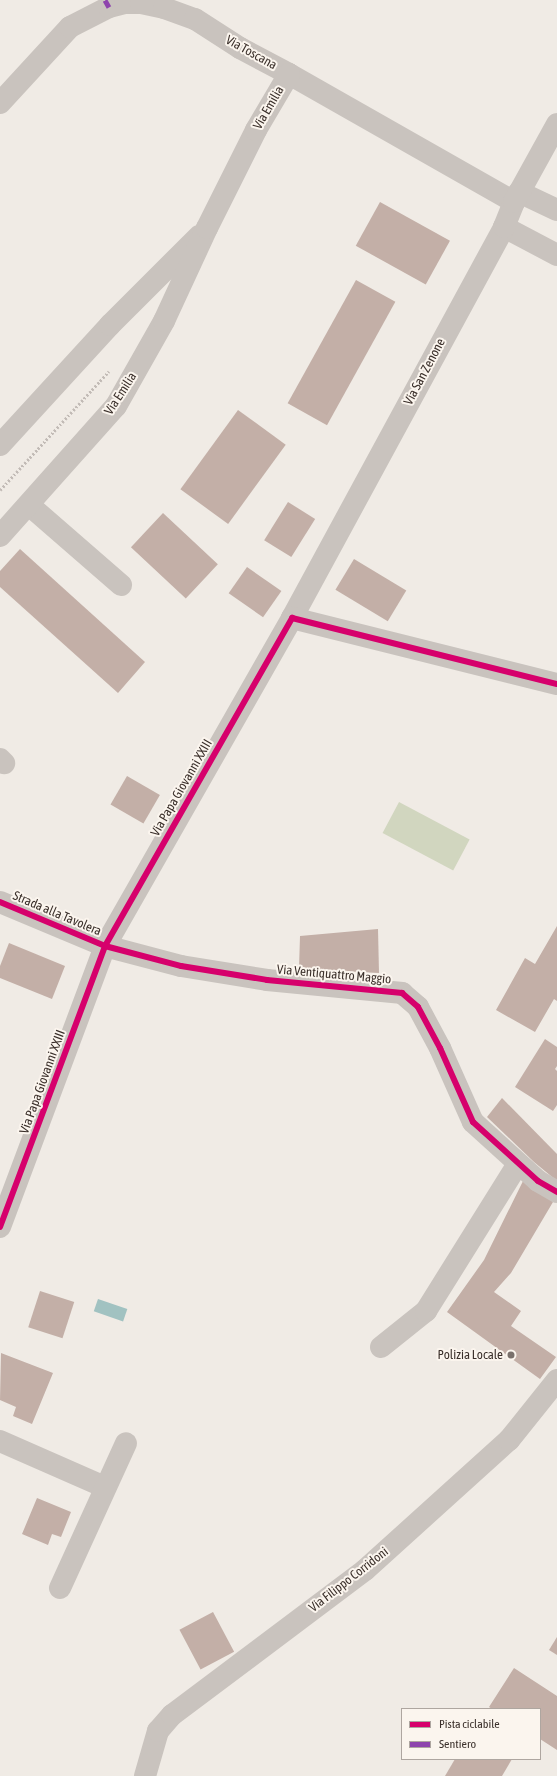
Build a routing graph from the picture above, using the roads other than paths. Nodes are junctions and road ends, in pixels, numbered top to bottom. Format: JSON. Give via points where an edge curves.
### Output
{"nodes":[{"id":1,"x":289,"y":74,"type":"junction"},
{"id":2,"x":0,"y":103,"type":"edge"},
{"id":3,"x":557,"y":124,"type":"edge"},
{"id":4,"x":516,"y":197,"type":"junction"},
{"id":5,"x":557,"y":210,"type":"edge"},
{"id":6,"x":504,"y":227,"type":"junction"},
{"id":7,"x":207,"y":228,"type":"junction"},
{"id":8,"x":557,"y":255,"type":"edge"},
{"id":9,"x":0,"y":445,"type":"edge"},
{"id":10,"x":29,"y":505,"type":"junction"},
{"id":11,"x":0,"y":536,"type":"edge"},
{"id":12,"x":121,"y":585,"type":"dead end"},
{"id":13,"x":292,"y":618,"type":"junction"},
{"id":14,"x":557,"y":684,"type":"edge"},
{"id":15,"x":0,"y":902,"type":"edge"},
{"id":16,"x":105,"y":946,"type":"junction"},
{"id":17,"x":518,"y":1164,"type":"junction"},
{"id":18,"x":557,"y":1192,"type":"edge"},
{"id":19,"x":0,"y":1227,"type":"edge"},
{"id":20,"x":381,"y":1347,"type":"dead end"},
{"id":21,"x":557,"y":1380,"type":"edge"},
{"id":22,"x":0,"y":1441,"type":"edge"},
{"id":23,"x":126,"y":1443,"type":"dead end"},
{"id":24,"x":105,"y":1487,"type":"junction"},
{"id":25,"x":60,"y":1588,"type":"dead end"},
{"id":26,"x":145,"y":1776,"type":"edge"}],
"edges":[{"from":1,"to":2,"type":"street","name":"Via Toscana","via":[[240,48],[195,19],[164,8],[125,3],[109,7],[70,27]]},
{"from":1,"to":4,"type":"street","name":"Via Toscana"},
{"from":1,"to":7,"type":"street","name":"Via Emilia","via":[[256,130]]},
{"from":3,"to":4,"type":"street","name":"Via San Zenone"},
{"from":4,"to":5,"type":"street","name":"Via Toscana"},
{"from":4,"to":6,"type":"street","name":"Via San Zenone"},
{"from":6,"to":8,"type":"street"},
{"from":6,"to":13,"type":"street","name":"Via San Zenone"},
{"from":7,"to":9,"type":"street","name":"Via Emilia","via":[[110,325]]},
{"from":7,"to":10,"type":"street","name":"Via Emilia","via":[[164,321],[116,406]]},
{"from":10,"to":11,"type":"street","name":"Via Emilia"},
{"from":10,"to":12,"type":"street"},
{"from":13,"to":14,"type":"street"},
{"from":13,"to":16,"type":"street","name":"Via Papa Giovanni XXIII"},
{"from":15,"to":16,"type":"street","name":"Strada alla Tavolera"},
{"from":16,"to":17,"type":"street","name":"Via Ventiquattro Maggio","via":[[180,966],[267,980],[402,993],[418,1007],[440,1048],[473,1122]]},
{"from":16,"to":19,"type":"street","name":"Via Papa Giovanni XXIII"},
{"from":17,"to":18,"type":"street","name":"Via Ventiquattro Maggio","via":[[538,1181]]},
{"from":17,"to":20,"type":"street","via":[[426,1311]]},
{"from":21,"to":26,"type":"street","name":"Via Filippo Corridoni","via":[[509,1440],[365,1570],[172,1714],[158,1731]]},
{"from":22,"to":24,"type":"street"},
{"from":23,"to":24,"type":"street"},
{"from":24,"to":25,"type":"street"}]}
